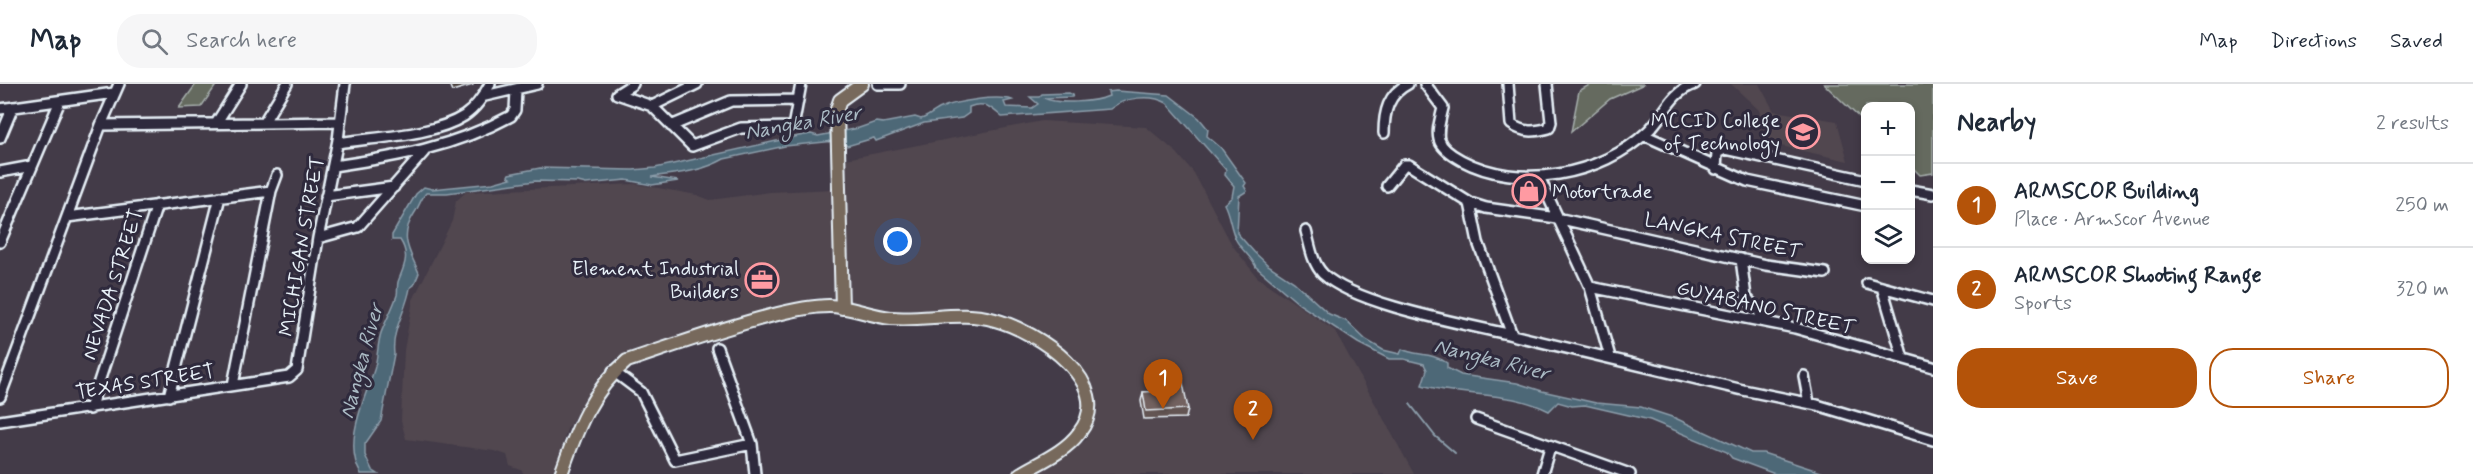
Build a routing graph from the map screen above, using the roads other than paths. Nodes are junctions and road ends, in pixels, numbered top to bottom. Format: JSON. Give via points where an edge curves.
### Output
{"nodes":[{"id":1,"x":119,"y":84,"type":"edge"},
{"id":2,"x":241,"y":84,"type":"edge"},
{"id":3,"x":287,"y":84,"type":"edge"},
{"id":4,"x":345,"y":84,"type":"edge"},
{"id":5,"x":490,"y":84,"type":"edge"},
{"id":6,"x":537,"y":84,"type":"edge"},
{"id":7,"x":633,"y":84,"type":"edge"},
{"id":8,"x":697,"y":84,"type":"edge"},
{"id":9,"x":801,"y":84,"type":"edge"},
{"id":10,"x":862,"y":84,"type":"edge"},
{"id":11,"x":878,"y":84,"type":"edge"},
{"id":12,"x":900,"y":84,"type":"edge"},
{"id":13,"x":1408,"y":84,"type":"edge"},
{"id":14,"x":1425,"y":84,"type":"edge"},
{"id":15,"x":1508,"y":84,"type":"edge"},
{"id":16,"x":1547,"y":84,"type":"edge"},
{"id":17,"x":1695,"y":84,"type":"edge"},
{"id":18,"x":516,"y":90,"type":"junction"},
{"id":19,"x":114,"y":93,"type":"junction"},
{"id":20,"x":485,"y":96,"type":"junction"},
{"id":21,"x":798,"y":100,"type":"junction"},
{"id":22,"x":60,"y":101,"type":"junction"},
{"id":23,"x":652,"y":106,"type":"junction"},
{"id":24,"x":13,"y":107,"type":"junction"},
{"id":25,"x":0,"y":109,"type":"edge"},
{"id":26,"x":216,"y":122,"type":"junction"},
{"id":27,"x":264,"y":122,"type":"junction"},
{"id":28,"x":339,"y":122,"type":"junction"},
{"id":29,"x":101,"y":125,"type":"junction"},
{"id":30,"x":671,"y":126,"type":"junction"},
{"id":31,"x":1384,"y":133,"type":"dead end"},
{"id":32,"x":1644,"y":135,"type":"junction"},
{"id":33,"x":1,"y":139,"type":"edge"},
{"id":34,"x":338,"y":143,"type":"junction"},
{"id":35,"x":424,"y":152,"type":"junction"},
{"id":36,"x":32,"y":166,"type":"junction"},
{"id":37,"x":333,"y":166,"type":"junction"},
{"id":38,"x":1716,"y":169,"type":"junction"},
{"id":39,"x":0,"y":172,"type":"edge"},
{"id":40,"x":277,"y":175,"type":"dead end"},
{"id":41,"x":1539,"y":177,"type":"junction"},
{"id":42,"x":1861,"y":179,"type":"edge"},
{"id":43,"x":1387,"y":186,"type":"dead end"},
{"id":44,"x":394,"y":187,"type":"junction"},
{"id":45,"x":271,"y":191,"type":"junction"},
{"id":46,"x":1915,"y":191,"type":"edge"},
{"id":47,"x":1933,"y":194,"type":"edge"},
{"id":48,"x":326,"y":196,"type":"junction"},
{"id":49,"x":220,"y":197,"type":"junction"},
{"id":50,"x":1470,"y":203,"type":"junction"},
{"id":51,"x":157,"y":205,"type":"junction"},
{"id":52,"x":1861,"y":205,"type":"edge"},
{"id":53,"x":67,"y":217,"type":"junction"},
{"id":54,"x":1557,"y":218,"type":"junction"},
{"id":55,"x":1306,"y":231,"type":"dead end"},
{"id":56,"x":318,"y":238,"type":"junction"},
{"id":57,"x":0,"y":242,"type":"edge"},
{"id":58,"x":1741,"y":259,"type":"junction"},
{"id":59,"x":1825,"y":273,"type":"dead end"},
{"id":60,"x":1867,"y":283,"type":"dead end"},
{"id":61,"x":1590,"y":286,"type":"junction"},
{"id":62,"x":1882,"y":287,"type":"junction"},
{"id":63,"x":1933,"y":301,"type":"edge"},
{"id":64,"x":842,"y":308,"type":"junction"},
{"id":65,"x":1768,"y":322,"type":"junction"},
{"id":66,"x":1512,"y":335,"type":"junction"},
{"id":67,"x":717,"y":348,"type":"dead end"},
{"id":68,"x":1610,"y":357,"type":"junction"},
{"id":69,"x":1903,"y":358,"type":"junction"},
{"id":70,"x":1933,"y":367,"type":"edge"},
{"id":71,"x":613,"y":371,"type":"junction"},
{"id":72,"x":294,"y":374,"type":"joint"},
{"id":73,"x":1804,"y":376,"type":"dead end"},
{"id":74,"x":233,"y":386,"type":"junction"},
{"id":75,"x":169,"y":396,"type":"junction"},
{"id":76,"x":0,"y":397,"type":"edge"},
{"id":77,"x":1809,"y":403,"type":"junction"},
{"id":78,"x":90,"y":409,"type":"junction"},
{"id":79,"x":1476,"y":419,"type":"dead end"},
{"id":80,"x":0,"y":421,"type":"edge"},
{"id":81,"x":1933,"y":440,"type":"edge"},
{"id":82,"x":752,"y":444,"type":"junction"},
{"id":83,"x":1550,"y":447,"type":"junction"},
{"id":84,"x":561,"y":474,"type":"edge"},
{"id":85,"x":755,"y":474,"type":"edge"},
{"id":86,"x":1020,"y":474,"type":"edge"},
{"id":87,"x":1542,"y":474,"type":"edge"},
{"id":88,"x":1630,"y":474,"type":"edge"}],
"edges":[{"from":1,"to":19,"type":"street"},
{"from":2,"to":26,"type":"street"},
{"from":3,"to":27,"type":"street"},
{"from":4,"to":28,"type":"street","name":"MICHIGAN STREET"},
{"from":5,"to":20,"type":"street"},
{"from":6,"to":18,"type":"street"},
{"from":7,"to":23,"type":"street","via":[[617,94]]},
{"from":8,"to":23,"type":"street"},
{"from":9,"to":21,"type":"street"},
{"from":10,"to":64,"type":"main road","via":[[840,100],[838,117]]},
{"from":11,"to":12,"type":"street"},
{"from":13,"to":31,"type":"street","via":[[1399,88],[1388,103]]},
{"from":14,"to":41,"type":"street","via":[[1443,108],[1436,136],[1446,151],[1496,174]]},
{"from":15,"to":16,"type":"street","via":[[1511,124],[1518,129],[1545,130],[1551,122]]},
{"from":17,"to":32,"type":"street","via":[[1680,89],[1671,98]]},
{"from":18,"to":20,"type":"street"},
{"from":18,"to":35,"type":"street","via":[[511,116],[463,140]]},
{"from":19,"to":22,"type":"street"},
{"from":19,"to":29,"type":"street"},
{"from":20,"to":34,"type":"street","via":[[468,115],[442,127]]},
{"from":21,"to":30,"type":"street","via":[[731,101]]},
{"from":21,"to":30,"type":"street","via":[[795,125],[790,128],[741,128],[692,146]]},
{"from":22,"to":24,"type":"street"},
{"from":22,"to":36,"type":"street"},
{"from":23,"to":30,"type":"street"},
{"from":24,"to":25,"type":"street"},
{"from":24,"to":33,"type":"street"},
{"from":26,"to":27,"type":"street"},
{"from":26,"to":29,"type":"street"},
{"from":27,"to":28,"type":"street"},
{"from":28,"to":34,"type":"street","name":"MICHIGAN STREET"},
{"from":29,"to":53,"type":"street"},
{"from":32,"to":38,"type":"street"},
{"from":32,"to":41,"type":"street","via":[[1597,162]]},
{"from":34,"to":37,"type":"street","name":"MICHIGAN STREET"},
{"from":35,"to":37,"type":"street"},
{"from":35,"to":44,"type":"street"},
{"from":36,"to":39,"type":"street"},
{"from":36,"to":57,"type":"street"},
{"from":37,"to":48,"type":"street","name":"MICHIGAN STREET"},
{"from":38,"to":42,"type":"street","via":[[1718,153],[1725,149]]},
{"from":38,"to":52,"type":"street","via":[[1747,182]]},
{"from":40,"to":45,"type":"street"},
{"from":41,"to":54,"type":"street"},
{"from":43,"to":50,"type":"street","name":"LANGKA STREET","via":[[1404,165],[1409,165]]},
{"from":44,"to":48,"type":"street"},
{"from":44,"to":56,"type":"street","via":[[358,227]]},
{"from":45,"to":49,"type":"street"},
{"from":45,"to":74,"type":"street"},
{"from":46,"to":47,"type":"street"},
{"from":48,"to":56,"type":"street","name":"MICHIGAN STREET"},
{"from":49,"to":51,"type":"street"},
{"from":49,"to":75,"type":"street"},
{"from":50,"to":54,"type":"street","name":"LANGKA STREET"},
{"from":50,"to":66,"type":"street","via":[[1478,242]]},
{"from":51,"to":53,"type":"street"},
{"from":51,"to":78,"type":"street","name":"NEVADA STREET"},
{"from":53,"to":76,"type":"street"},
{"from":54,"to":58,"type":"street","name":"LANGKA STREET"},
{"from":54,"to":61,"type":"street"},
{"from":55,"to":66,"type":"street","via":[[1316,265],[1337,285],[1412,310]]},
{"from":56,"to":72,"type":"street","name":"MICHIGAN STREET"},
{"from":58,"to":59,"type":"street","name":"LANGKA STREET"},
{"from":58,"to":65,"type":"street","via":[[1746,297]]},
{"from":60,"to":62,"type":"street"},
{"from":61,"to":65,"type":"street","name":"GUYABANO STREET"},
{"from":61,"to":68,"type":"street"},
{"from":62,"to":63,"type":"street"},
{"from":62,"to":69,"type":"street"},
{"from":64,"to":71,"type":"main road","via":[[815,306],[769,315],[627,362]]},
{"from":64,"to":86,"type":"main road","via":[[891,318],[993,318],[1025,331],[1070,363],[1082,377],[1089,395],[1086,422],[1062,448]]},
{"from":65,"to":69,"type":"street","name":"GUYABANO STREET"},
{"from":66,"to":68,"type":"street"},
{"from":67,"to":82,"type":"street"},
{"from":68,"to":77,"type":"street"},
{"from":69,"to":70,"type":"street","name":"GUYABANO STREET"},
{"from":71,"to":82,"type":"street","via":[[641,392],[675,460]]},
{"from":71,"to":84,"type":"main road","via":[[583,416]]},
{"from":72,"to":74,"type":"street","name":"TEXAS STREET"},
{"from":73,"to":77,"type":"street"},
{"from":74,"to":75,"type":"street","name":"TEXAS STREET"},
{"from":75,"to":78,"type":"street","name":"TEXAS STREET"},
{"from":77,"to":81,"type":"street"},
{"from":78,"to":80,"type":"street","name":"TEXAS STREET"},
{"from":79,"to":83,"type":"street"},
{"from":82,"to":85,"type":"street"},
{"from":83,"to":87,"type":"street"},
{"from":83,"to":88,"type":"street"}]}
